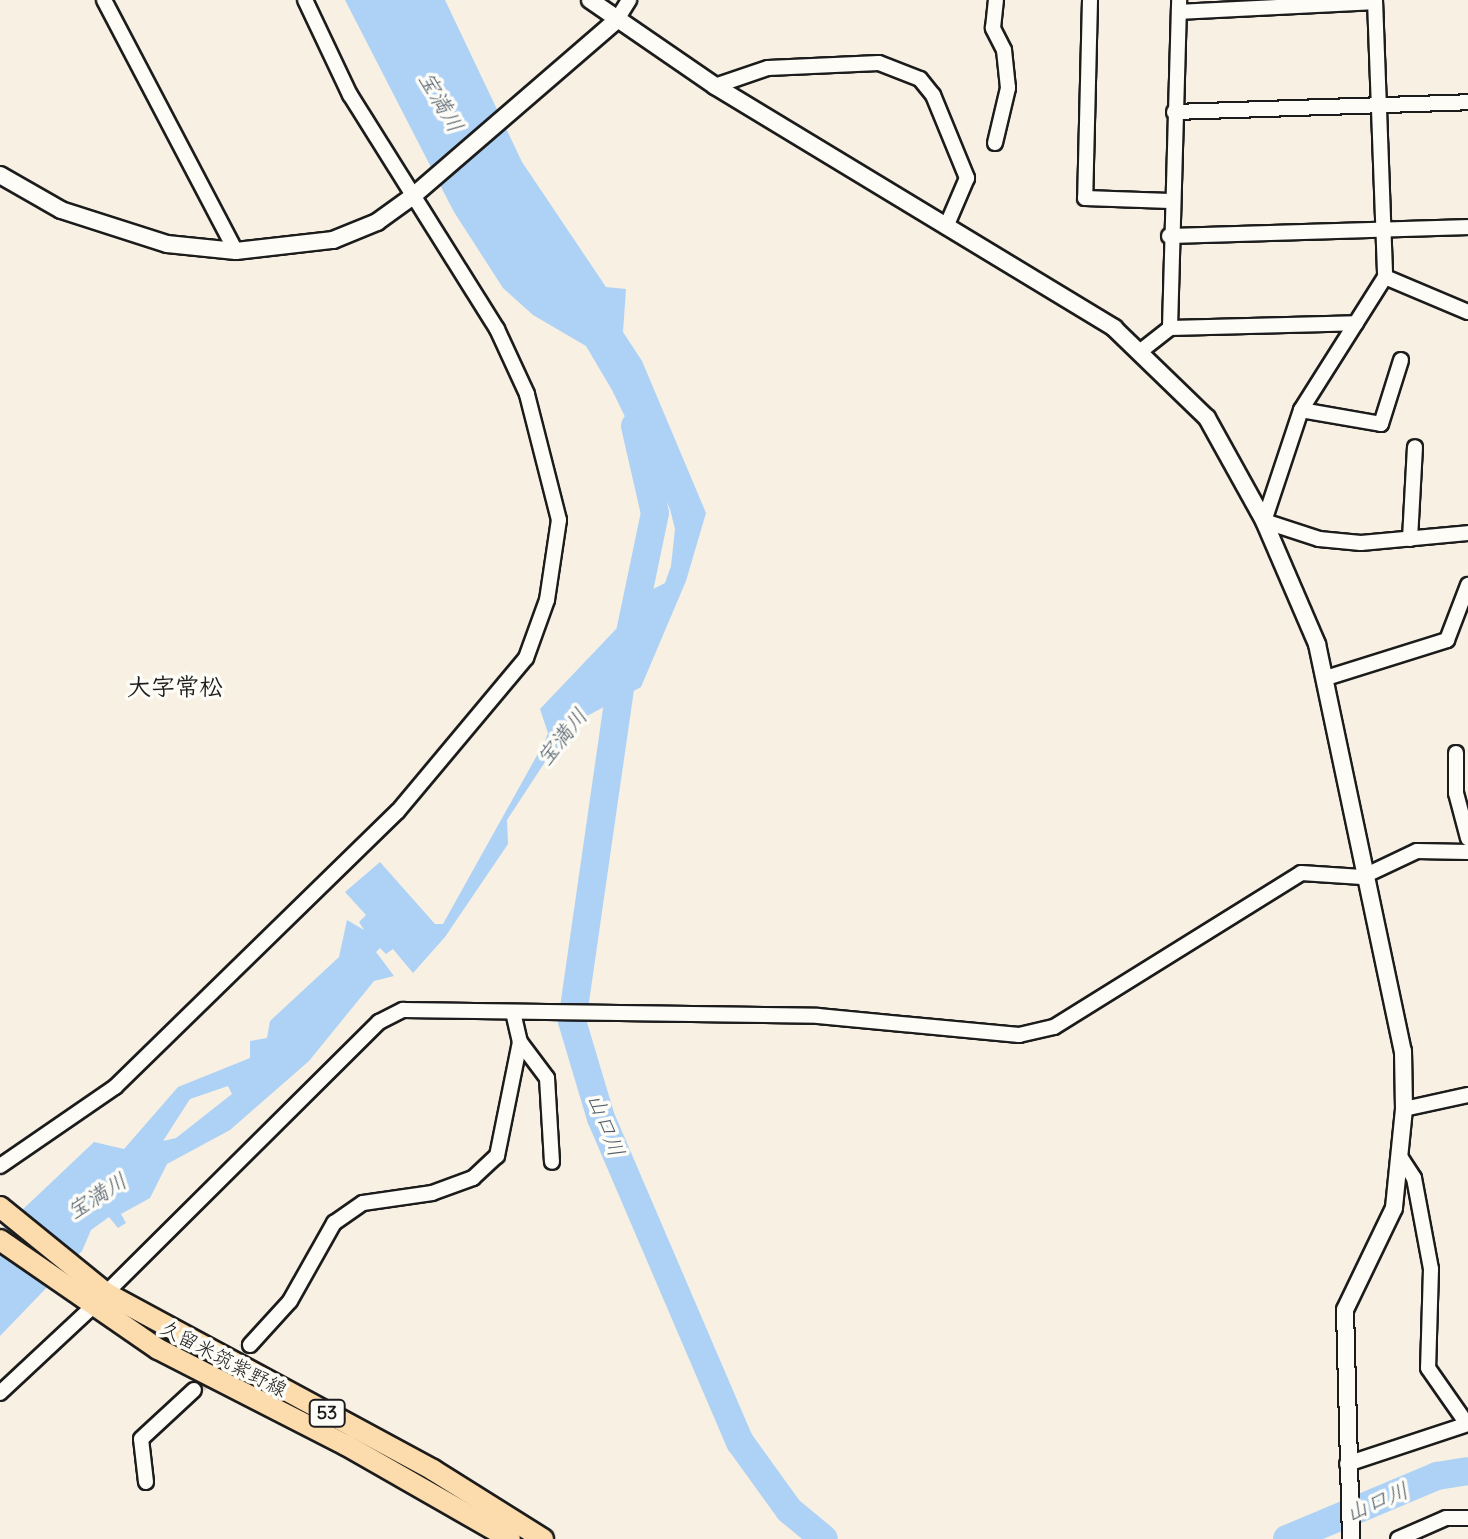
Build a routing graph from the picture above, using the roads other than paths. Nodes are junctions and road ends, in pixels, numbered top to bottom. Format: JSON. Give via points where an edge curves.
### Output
{"nodes":[{"id":1,"x":104,"y":0,"type":"edge"},
{"id":2,"x":305,"y":0,"type":"edge"},
{"id":3,"x":590,"y":0,"type":"edge"},
{"id":4,"x":629,"y":0,"type":"edge"},
{"id":5,"x":996,"y":0,"type":"edge"},
{"id":6,"x":1090,"y":0,"type":"edge"},
{"id":7,"x":1375,"y":1,"type":"edge"},
{"id":8,"x":1267,"y":4,"type":"edge"},
{"id":9,"x":1179,"y":6,"type":"edge"},
{"id":10,"x":616,"y":21,"type":"junction"},
{"id":11,"x":715,"y":86,"type":"junction"},
{"id":12,"x":1468,"y":102,"type":"edge"},
{"id":13,"x":1378,"y":106,"type":"junction"},
{"id":14,"x":1174,"y":112,"type":"junction"},
{"id":15,"x":995,"y":143,"type":"dead end"},
{"id":16,"x":0,"y":175,"type":"edge"},
{"id":17,"x":419,"y":191,"type":"junction"},
{"id":18,"x":1170,"y":201,"type":"junction"},
{"id":19,"x":946,"y":227,"type":"junction"},
{"id":20,"x":1468,"y":227,"type":"edge"},
{"id":21,"x":1385,"y":230,"type":"junction"},
{"id":22,"x":1169,"y":236,"type":"junction"},
{"id":23,"x":236,"y":251,"type":"junction"},
{"id":24,"x":1385,"y":277,"type":"junction"},
{"id":25,"x":1468,"y":312,"type":"edge"},
{"id":26,"x":1356,"y":323,"type":"junction"},
{"id":27,"x":1170,"y":328,"type":"junction"},
{"id":28,"x":1142,"y":350,"type":"junction"},
{"id":29,"x":1401,"y":360,"type":"dead end"},
{"id":30,"x":1301,"y":410,"type":"junction"},
{"id":31,"x":1415,"y":447,"type":"dead end"},
{"id":32,"x":1264,"y":521,"type":"junction"},
{"id":33,"x":1468,"y":533,"type":"edge"},
{"id":34,"x":1410,"y":539,"type":"junction"},
{"id":35,"x":1468,"y":585,"type":"edge"},
{"id":36,"x":1326,"y":678,"type":"junction"},
{"id":37,"x":1456,"y":753,"type":"dead end"},
{"id":38,"x":1468,"y":838,"type":"edge"},
{"id":39,"x":1468,"y":852,"type":"edge"},
{"id":40,"x":1362,"y":877,"type":"junction"},
{"id":41,"x":516,"y":1012,"type":"junction"},
{"id":42,"x":520,"y":1042,"type":"junction"},
{"id":43,"x":1468,"y":1095,"type":"edge"},
{"id":44,"x":1404,"y":1109,"type":"junction"},
{"id":45,"x":1401,"y":1158,"type":"junction"},
{"id":46,"x":552,"y":1162,"type":"dead end"},
{"id":47,"x":0,"y":1166,"type":"edge"},
{"id":48,"x":0,"y":1207,"type":"edge"},
{"id":49,"x":0,"y":1240,"type":"edge"},
{"id":50,"x":93,"y":1297,"type":"junction"},
{"id":51,"x":250,"y":1345,"type":"tunnel mouth"},
{"id":52,"x":194,"y":1390,"type":"tunnel mouth"},
{"id":53,"x":0,"y":1393,"type":"edge"},
{"id":54,"x":1468,"y":1424,"type":"edge"},
{"id":55,"x":1348,"y":1470,"type":"junction"},
{"id":56,"x":146,"y":1482,"type":"dead end"},
{"id":57,"x":1468,"y":1518,"type":"edge"},
{"id":58,"x":510,"y":1539,"type":"edge"},
{"id":59,"x":543,"y":1539,"type":"edge"},
{"id":60,"x":1351,"y":1539,"type":"edge"},
{"id":61,"x":1398,"y":1539,"type":"edge"}],
"edges":[{"from":1,"to":23,"type":"street"},
{"from":2,"to":17,"type":"street","via":[[350,95]]},
{"from":3,"to":10,"type":"street"},
{"from":4,"to":10,"type":"street"},
{"from":5,"to":15,"type":"street","via":[[993,28],[1004,50],[1008,88]]},
{"from":6,"to":18,"type":"street","via":[[1085,198]]},
{"from":7,"to":8,"type":"street"},
{"from":7,"to":13,"type":"street"},
{"from":8,"to":9,"type":"street"},
{"from":9,"to":14,"type":"street"},
{"from":10,"to":11,"type":"street"},
{"from":10,"to":17,"type":"street"},
{"from":11,"to":19,"type":"street"},
{"from":11,"to":19,"type":"street","via":[[768,68],[879,63],[920,79],[933,95],[967,178]]},
{"from":12,"to":13,"type":"street"},
{"from":13,"to":14,"type":"street"},
{"from":13,"to":21,"type":"street"},
{"from":14,"to":18,"type":"street"},
{"from":16,"to":23,"type":"street","via":[[61,210],[116,231],[167,244]]},
{"from":17,"to":23,"type":"street","via":[[377,222],[333,240]]},
{"from":17,"to":47,"type":"street","via":[[497,329],[541,440],[559,520],[547,600],[526,658],[398,811],[115,1087]]},
{"from":18,"to":22,"type":"street"},
{"from":19,"to":28,"type":"street"},
{"from":20,"to":21,"type":"street"},
{"from":21,"to":22,"type":"street"},
{"from":21,"to":24,"type":"street"},
{"from":22,"to":27,"type":"street"},
{"from":24,"to":25,"type":"street"},
{"from":24,"to":26,"type":"street"},
{"from":26,"to":27,"type":"street"},
{"from":26,"to":30,"type":"street"},
{"from":27,"to":28,"type":"street"},
{"from":28,"to":32,"type":"street","via":[[1207,418]]},
{"from":29,"to":30,"type":"street","via":[[1381,424]]},
{"from":30,"to":32,"type":"street"},
{"from":31,"to":34,"type":"street"},
{"from":32,"to":34,"type":"street","via":[[1319,539]]},
{"from":32,"to":36,"type":"street"},
{"from":33,"to":34,"type":"street"},
{"from":35,"to":36,"type":"street","via":[[1447,640]]},
{"from":36,"to":40,"type":"street"},
{"from":37,"to":38,"type":"street","via":[[1456,793]]},
{"from":39,"to":40,"type":"street","via":[[1417,851]]},
{"from":40,"to":41,"type":"street","via":[[1301,873],[1054,1027],[1019,1035],[818,1016],[617,1008]]},
{"from":40,"to":44,"type":"street","via":[[1399,1020]]},
{"from":41,"to":42,"type":"street"},
{"from":41,"to":50,"type":"street","via":[[403,1010],[379,1022]]},
{"from":42,"to":46,"type":"street","via":[[547,1078]]},
{"from":42,"to":51,"type":"street","via":[[497,1156],[473,1178],[432,1193],[363,1203],[334,1223],[290,1301]]},
{"from":43,"to":44,"type":"street"},
{"from":44,"to":45,"type":"street"},
{"from":45,"to":54,"type":"street","via":[[1414,1178],[1431,1269],[1428,1368]]},
{"from":45,"to":55,"type":"street","via":[[1394,1208],[1345,1310]]},
{"from":48,"to":50,"type":"main road","name":"久留米筑紫野線","number":"53"},
{"from":49,"to":50,"type":"main road","name":"久留米筑紫野線","number":"53"},
{"from":50,"to":53,"type":"street"},
{"from":50,"to":58,"type":"main road","name":"久留米筑紫野線","number":"53"},
{"from":50,"to":59,"type":"main road","name":"久留米筑紫野線","number":"53","via":[[433,1470]]},
{"from":52,"to":56,"type":"street","via":[[141,1439]]},
{"from":54,"to":55,"type":"street"},
{"from":55,"to":60,"type":"street"},
{"from":57,"to":61,"type":"street","via":[[1446,1518]]}]}
